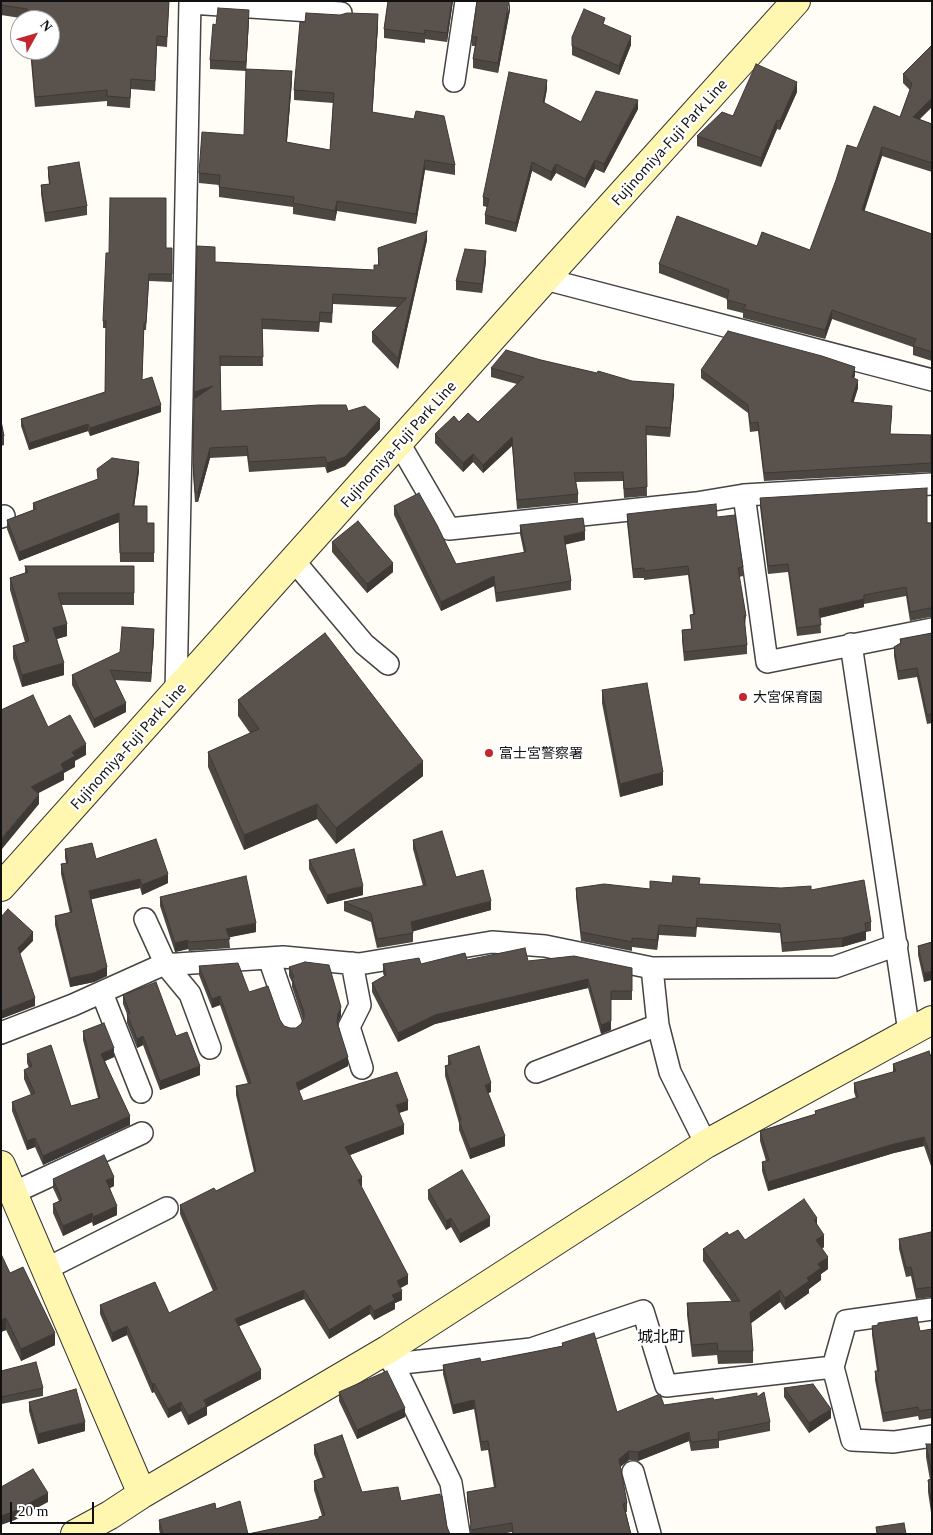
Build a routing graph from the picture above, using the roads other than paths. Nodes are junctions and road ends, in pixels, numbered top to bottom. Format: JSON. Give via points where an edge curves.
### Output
{"nodes":[{"id":1,"x":466,"y":1,"type":"edge"},
{"id":2,"x":796,"y":1,"type":"edge"},
{"id":3,"x":190,"y":2,"type":"edge"},
{"id":4,"x":341,"y":13,"type":"edge"},
{"id":5,"x":454,"y":81,"type":"dead end"},
{"id":6,"x":545,"y":279,"type":"junction"},
{"id":7,"x":932,"y":380,"type":"edge"},
{"id":8,"x":399,"y":442,"type":"junction"},
{"id":9,"x":932,"y":484,"type":"edge"},
{"id":10,"x":744,"y":495,"type":"junction"},
{"id":11,"x":294,"y":561,"type":"junction"},
{"id":12,"x":932,"y":629,"type":"edge"},
{"id":13,"x":851,"y":644,"type":"junction"},
{"id":14,"x":388,"y":664,"type":"dead end"},
{"id":15,"x":176,"y":692,"type":"junction"},
{"id":16,"x":1,"y":887,"type":"edge"},
{"id":17,"x":145,"y":919,"type":"dead end"},
{"id":18,"x":896,"y":945,"type":"junction"},
{"id":19,"x":269,"y":958,"type":"junction"},
{"id":20,"x":352,"y":963,"type":"junction"},
{"id":21,"x":166,"y":965,"type":"junction"},
{"id":22,"x":652,"y":968,"type":"junction"},
{"id":23,"x":102,"y":993,"type":"junction"},
{"id":24,"x":292,"y":1025,"type":"dead end"},
{"id":25,"x":658,"y":1025,"type":"junction"},
{"id":26,"x":920,"y":1026,"type":"edge"},
{"id":27,"x":1,"y":1033,"type":"edge"},
{"id":28,"x":210,"y":1048,"type":"dead end"},
{"id":29,"x":362,"y":1068,"type":"dead end"},
{"id":30,"x":536,"y":1072,"type":"dead end"},
{"id":31,"x":141,"y":1092,"type":"dead end"},
{"id":32,"x":142,"y":1133,"type":"dead end"},
{"id":33,"x":706,"y":1144,"type":"junction"},
{"id":34,"x":1,"y":1165,"type":"edge"},
{"id":35,"x":13,"y":1193,"type":"junction"},
{"id":36,"x":166,"y":1208,"type":"dead end"},
{"id":37,"x":46,"y":1269,"type":"junction"},
{"id":38,"x":932,"y":1309,"type":"edge"},
{"id":39,"x":390,"y":1357,"type":"junction"},
{"id":40,"x":833,"y":1367,"type":"junction"},
{"id":41,"x":932,"y":1436,"type":"edge"},
{"id":42,"x":632,"y":1472,"type":"dead end"},
{"id":43,"x":142,"y":1494,"type":"junction"},
{"id":44,"x":110,"y":1525,"type":"edge"},
{"id":45,"x":76,"y":1534,"type":"edge"},
{"id":46,"x":459,"y":1534,"type":"edge"},
{"id":47,"x":650,"y":1534,"type":"edge"}],
"edges":[{"from":1,"to":5,"type":"street"},
{"from":2,"to":6,"type":"street","name":"Fujinomiya-Fuji Park Line"},
{"from":3,"to":4,"type":"street"},
{"from":3,"to":15,"type":"street"},
{"from":6,"to":7,"type":"street"},
{"from":6,"to":8,"type":"street","name":"Fujinomiya-Fuji Park Line"},
{"from":8,"to":10,"type":"street","via":[[449,529]]},
{"from":8,"to":11,"type":"street","name":"Fujinomiya-Fuji Park Line"},
{"from":9,"to":10,"type":"street"},
{"from":10,"to":13,"type":"street","via":[[766,662]]},
{"from":11,"to":14,"type":"street","via":[[364,644]]},
{"from":11,"to":15,"type":"street","name":"Fujinomiya-Fuji Park Line"},
{"from":12,"to":13,"type":"street"},
{"from":13,"to":18,"type":"street"},
{"from":15,"to":16,"type":"street","name":"Fujinomiya-Fuji Park Line"},
{"from":17,"to":21,"type":"street"},
{"from":18,"to":22,"type":"street","via":[[835,967]]},
{"from":18,"to":26,"type":"street"},
{"from":19,"to":20,"type":"street"},
{"from":19,"to":21,"type":"street"},
{"from":19,"to":24,"type":"street"},
{"from":20,"to":22,"type":"street","via":[[492,942],[545,946]]},
{"from":20,"to":29,"type":"street","via":[[360,1005],[349,1027]]},
{"from":21,"to":23,"type":"street"},
{"from":21,"to":28,"type":"street","via":[[190,994]]},
{"from":22,"to":25,"type":"street"},
{"from":23,"to":27,"type":"street"},
{"from":23,"to":31,"type":"street"},
{"from":25,"to":30,"type":"street"},
{"from":25,"to":33,"type":"street","via":[[670,1072]]},
{"from":26,"to":33,"type":"street"},
{"from":32,"to":35,"type":"street"},
{"from":33,"to":39,"type":"street"},
{"from":34,"to":35,"type":"street"},
{"from":35,"to":37,"type":"street"},
{"from":36,"to":37,"type":"street"},
{"from":37,"to":43,"type":"street"},
{"from":38,"to":40,"type":"street","via":[[846,1321]]},
{"from":39,"to":40,"type":"street","via":[[531,1349],[642,1311],[666,1386]]},
{"from":39,"to":43,"type":"street"},
{"from":39,"to":46,"type":"street","via":[[451,1483]]},
{"from":40,"to":41,"type":"street","via":[[852,1440],[894,1442]]},
{"from":42,"to":47,"type":"street"},
{"from":43,"to":44,"type":"street"},
{"from":44,"to":45,"type":"street"}]}
